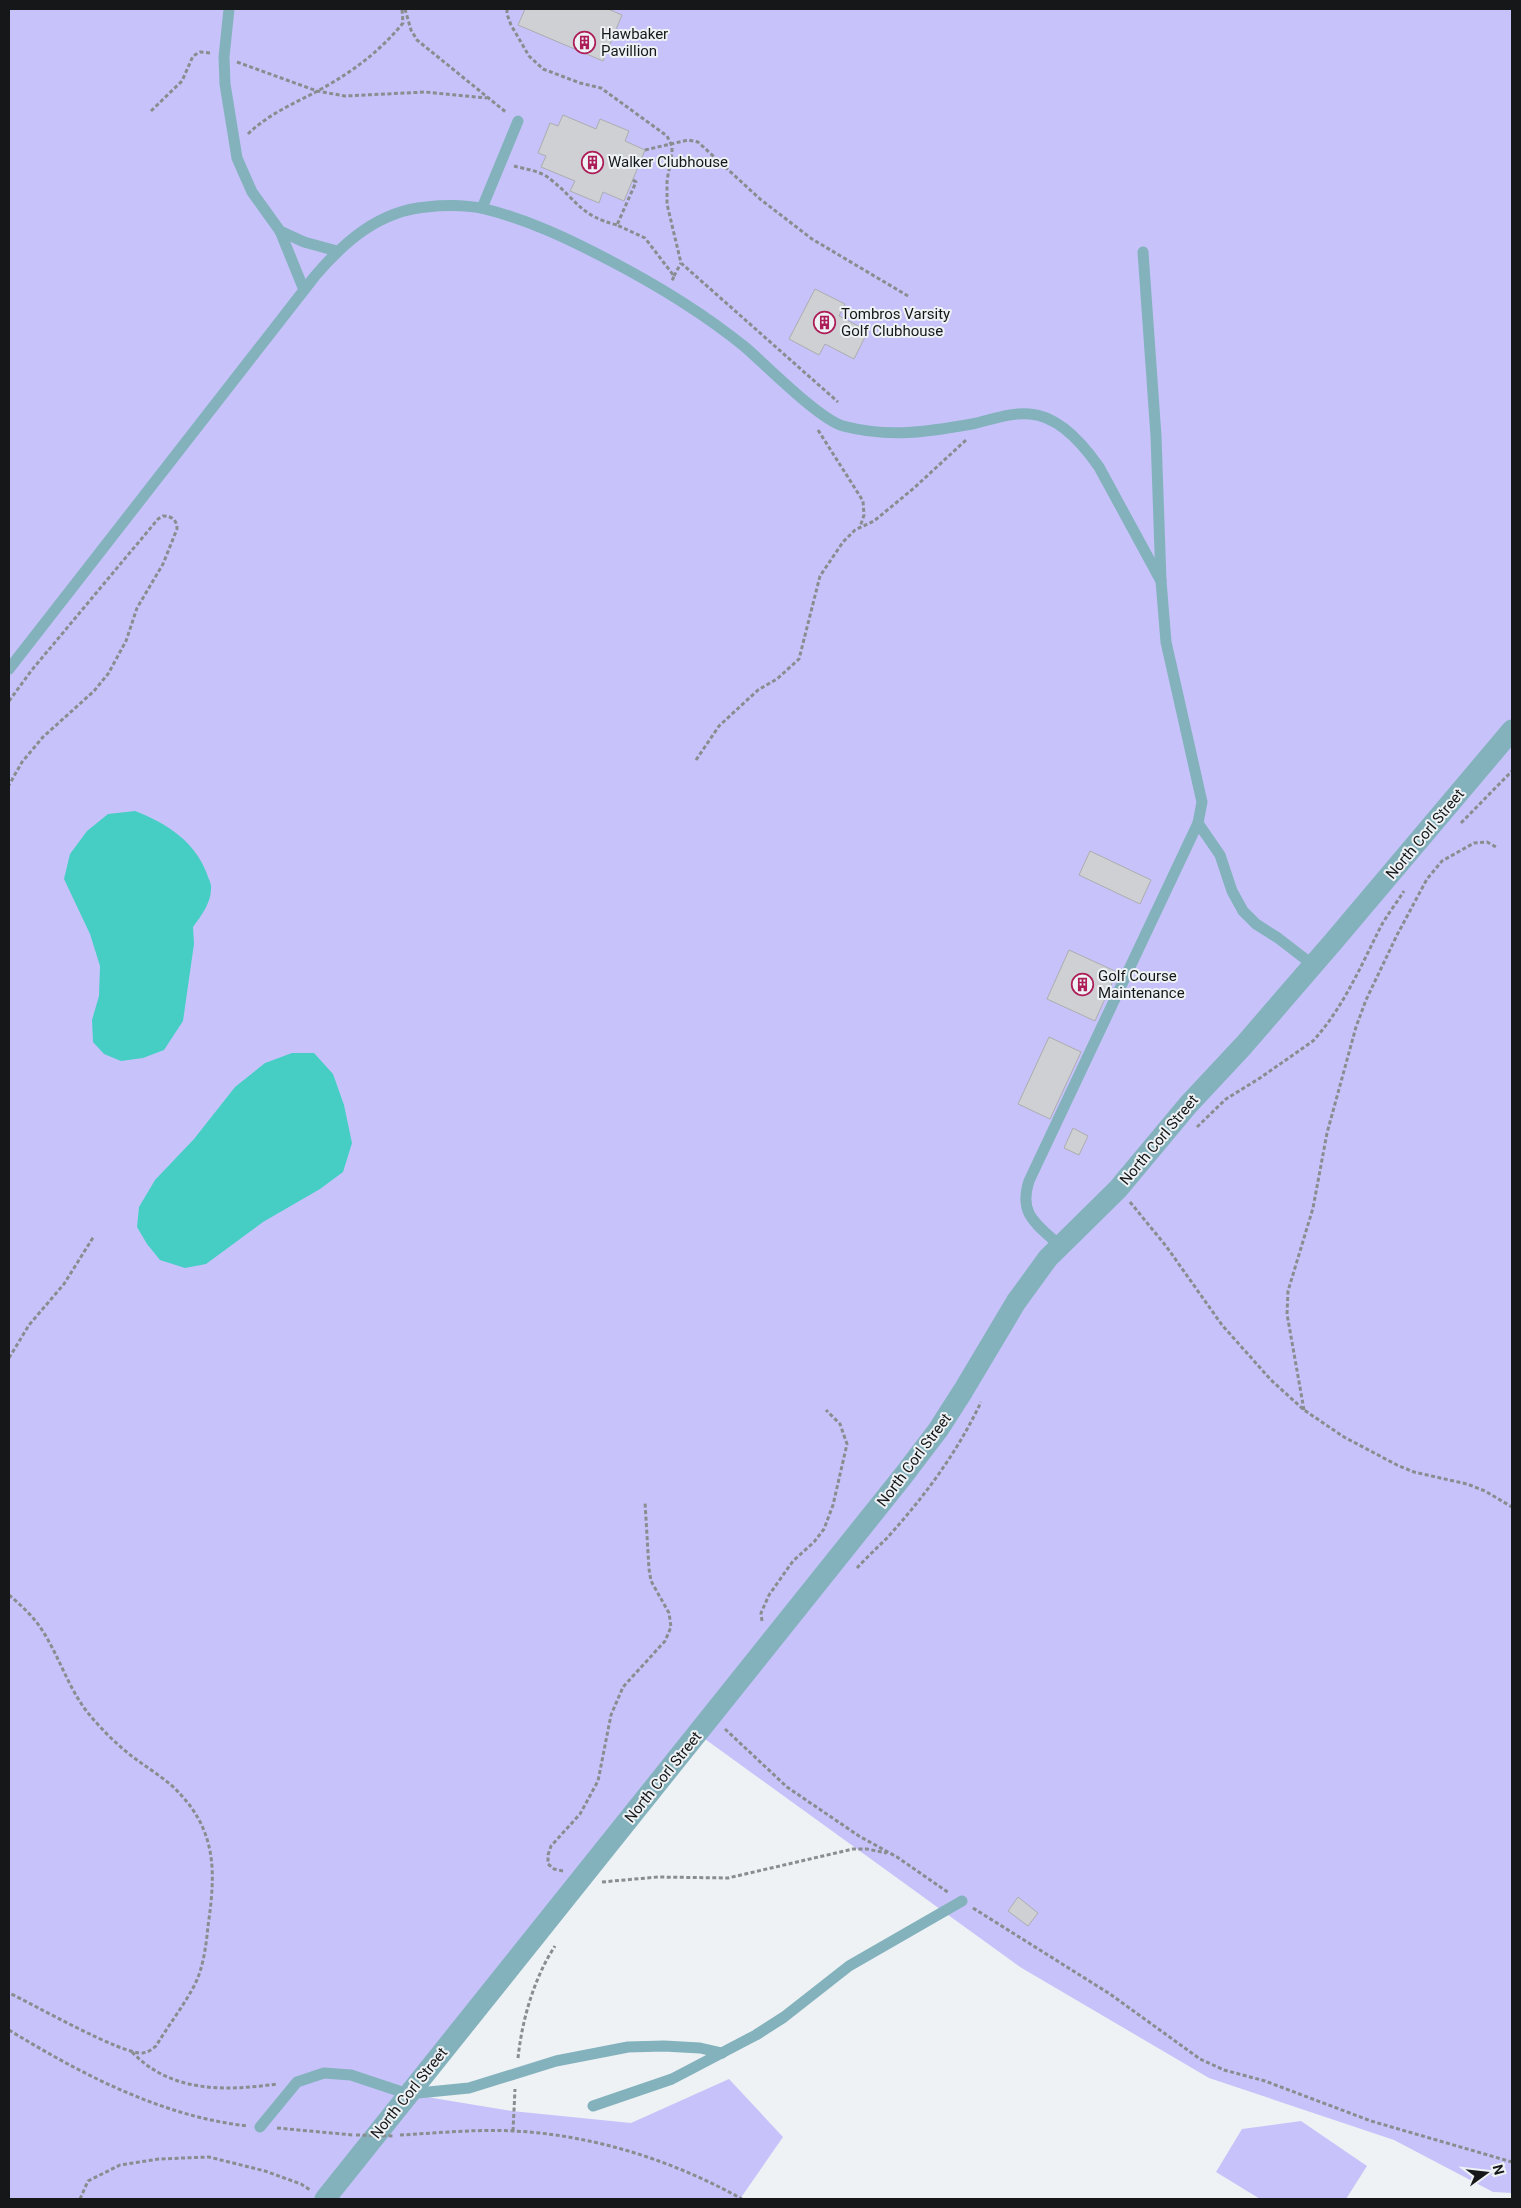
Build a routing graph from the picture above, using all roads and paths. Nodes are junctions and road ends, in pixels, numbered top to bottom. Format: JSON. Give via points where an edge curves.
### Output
{"nodes":[{"id":1,"x":229,"y":9,"type":"edge"},
{"id":2,"x":404,"y":9,"type":"edge"},
{"id":3,"x":507,"y":9,"type":"edge"},
{"id":4,"x":224,"y":57,"type":"junction"},
{"id":5,"x":317,"y":91,"type":"junction"},
{"id":6,"x":487,"y":98,"type":"junction"},
{"id":7,"x":151,"y":111,"type":"dead end"},
{"id":8,"x":518,"y":121,"type":"joint"},
{"id":9,"x":671,"y":144,"type":"junction"},
{"id":10,"x":645,"y":150,"type":"dead end"},
{"id":11,"x":501,"y":162,"type":"junction"},
{"id":12,"x":239,"y":165,"type":"junction"},
{"id":13,"x":632,"y":180,"type":"dead end"},
{"id":14,"x":482,"y":208,"type":"junction"},
{"id":15,"x":617,"y":225,"type":"junction"},
{"id":16,"x":280,"y":231,"type":"junction"},
{"id":17,"x":337,"y":251,"type":"junction"},
{"id":18,"x":1143,"y":252,"type":"dead end"},
{"id":19,"x":681,"y":263,"type":"junction"},
{"id":20,"x":674,"y":276,"type":"junction"},
{"id":21,"x":304,"y":290,"type":"junction"},
{"id":22,"x":667,"y":291,"type":"junction"},
{"id":23,"x":908,"y":296,"type":"dead end"},
{"id":24,"x":838,"y":402,"type":"dead end"},
{"id":25,"x":973,"y":424,"type":"junction"},
{"id":26,"x":816,"y":426,"type":"dead end"},
{"id":27,"x":860,"y":528,"type":"junction"},
{"id":28,"x":1160,"y":581,"type":"junction"},
{"id":29,"x":9,"y":669,"type":"edge"},
{"id":30,"x":9,"y":701,"type":"edge"},
{"id":31,"x":1512,"y":730,"type":"edge"},
{"id":32,"x":696,"y":760,"type":"dead end"},
{"id":33,"x":1512,"y":771,"type":"edge"},
{"id":34,"x":9,"y":785,"type":"edge"},
{"id":35,"x":1198,"y":822,"type":"junction"},
{"id":36,"x":1460,"y":824,"type":"dead end"},
{"id":37,"x":1496,"y":847,"type":"dead end"},
{"id":38,"x":1407,"y":887,"type":"dead end"},
{"id":39,"x":1313,"y":965,"type":"junction"},
{"id":40,"x":1192,"y":1132,"type":"dead end"},
{"id":41,"x":1128,"y":1195,"type":"junction"},
{"id":42,"x":1125,"y":1209,"type":"dead end"},
{"id":43,"x":94,"y":1236,"type":"dead end"},
{"id":44,"x":1060,"y":1246,"type":"junction"},
{"id":45,"x":9,"y":1358,"type":"edge"},
{"id":46,"x":985,"y":1393,"type":"dead end"},
{"id":47,"x":826,"y":1410,"type":"dead end"},
{"id":48,"x":1304,"y":1410,"type":"junction"},
{"id":49,"x":1512,"y":1507,"type":"edge"},
{"id":50,"x":853,"y":1573,"type":"dead end"},
{"id":51,"x":9,"y":1595,"type":"edge"},
{"id":52,"x":778,"y":1634,"type":"junction"},
{"id":53,"x":732,"y":1722,"type":"dead end"},
{"id":54,"x":718,"y":1724,"type":"junction"},
{"id":55,"x":720,"y":1736,"type":"dead end"},
{"id":56,"x":607,"y":1875,"type":"dead end"},
{"id":57,"x":601,"y":1882,"type":"dead end"},
{"id":58,"x":962,"y":1901,"type":"junction"},
{"id":59,"x":556,"y":1943,"type":"dead end"},
{"id":60,"x":9,"y":1993,"type":"edge"},
{"id":61,"x":9,"y":2030,"type":"edge"},
{"id":62,"x":131,"y":2051,"type":"junction"},
{"id":63,"x":722,"y":2053,"type":"junction"},
{"id":64,"x":516,"y":2073,"type":"junction"},
{"id":65,"x":308,"y":2077,"type":"junction"},
{"id":66,"x":408,"y":2094,"type":"junction"},
{"id":67,"x":593,"y":2106,"type":"dead end"},
{"id":68,"x":260,"y":2127,"type":"junction"},
{"id":69,"x":513,"y":2131,"type":"junction"},
{"id":70,"x":1512,"y":2162,"type":"edge"},
{"id":71,"x":320,"y":2197,"type":"edge"},
{"id":72,"x":80,"y":2199,"type":"edge"},
{"id":73,"x":742,"y":2199,"type":"edge"}],
"edges":[{"from":1,"to":4,"type":"lane"},
{"from":2,"to":5,"type":"path","via":[[403,23],[388,42]]},
{"from":2,"to":6,"type":"path","via":[[417,40]]},
{"from":3,"to":9,"type":"path","via":[[511,25],[542,69],[601,88],[666,136]]},
{"from":4,"to":5,"type":"path"},
{"from":4,"to":7,"type":"path","via":[[208,52],[193,56],[182,80]]},
{"from":4,"to":12,"type":"lane","via":[[226,100]]},
{"from":5,"to":6,"type":"path","via":[[345,96],[425,92]]},
{"from":5,"to":12,"type":"path","via":[[290,104],[250,132],[244,139]]},
{"from":6,"to":8,"type":"path"},
{"from":8,"to":11,"type":"lane"},
{"from":9,"to":10,"type":"path"},
{"from":9,"to":19,"type":"path","via":[[666,204]]},
{"from":9,"to":23,"type":"path","via":[[688,140],[698,142],[760,199],[812,239]]},
{"from":11,"to":14,"type":"lane"},
{"from":11,"to":15,"type":"path","via":[[550,178],[588,213],[600,221]]},
{"from":12,"to":16,"type":"lane","via":[[261,207]]},
{"from":13,"to":15,"type":"path","via":[[636,182]]},
{"from":14,"to":17,"type":"lane","via":[[424,207],[403,212],[359,232]]},
{"from":14,"to":22,"type":"lane","via":[[538,226]]},
{"from":15,"to":20,"type":"path","via":[[645,238]]},
{"from":16,"to":17,"type":"lane"},
{"from":16,"to":21,"type":"lane"},
{"from":17,"to":21,"type":"lane"},
{"from":18,"to":28,"type":"lane","via":[[1156,436]]},
{"from":19,"to":20,"type":"path"},
{"from":19,"to":24,"type":"path"},
{"from":20,"to":22,"type":"path"},
{"from":21,"to":29,"type":"lane"},
{"from":22,"to":25,"type":"lane","via":[[744,346],[840,425],[904,434]]},
{"from":25,"to":27,"type":"path","via":[[965,442],[946,460],[874,521]]},
{"from":25,"to":28,"type":"lane","via":[[999,416],[1031,414],[1045,418],[1072,435],[1099,467]]},
{"from":26,"to":27,"type":"path","via":[[863,500],[864,515]]},
{"from":27,"to":32,"type":"path","via":[[843,542],[820,576],[799,659],[777,679],[758,690],[719,726]]},
{"from":28,"to":35,"type":"lane","via":[[1166,642],[1202,802]]},
{"from":30,"to":34,"type":"path","via":[[158,519],[163,516],[173,518],[178,529],[137,608],[126,641],[108,674],[43,737],[22,762]]},
{"from":31,"to":39,"type":"street","name":"North Corl Street"},
{"from":33,"to":36,"type":"path"},
{"from":35,"to":39,"type":"lane","via":[[1220,855],[1232,891],[1243,911]]},
{"from":35,"to":44,"type":"lane","via":[[1029,1181],[1025,1205],[1030,1215]]},
{"from":37,"to":48,"type":"path","via":[[1486,842],[1474,843],[1442,861],[1428,879],[1397,935],[1356,1027],[1327,1133],[1313,1208],[1288,1292],[1287,1314]]},
{"from":38,"to":40,"type":"path","via":[[1320,1034],[1226,1099]]},
{"from":39,"to":41,"type":"street","name":"North Corl Street","via":[[1188,1105]]},
{"from":41,"to":42,"type":"path"},
{"from":41,"to":44,"type":"street","name":"North Corl Street"},
{"from":41,"to":48,"type":"path","via":[[1222,1325]]},
{"from":43,"to":45,"type":"path","via":[[64,1284],[29,1325]]},
{"from":44,"to":52,"type":"street","name":"North Corl Street","via":[[1016,1302],[938,1430]]},
{"from":46,"to":50,"type":"path","via":[[968,1429],[939,1474]]},
{"from":47,"to":52,"type":"path","via":[[845,1434],[848,1444],[824,1529],[793,1561],[761,1613],[764,1624]]},
{"from":48,"to":49,"type":"path","via":[[1344,1437],[1397,1465],[1467,1484]]},
{"from":51,"to":62,"type":"path","via":[[44,1632],[87,1712],[109,1736],[181,1794],[193,1809],[212,1856],[214,1875],[207,1939],[193,1987],[156,2046],[142,2053]]},
{"from":52,"to":54,"type":"street","name":"North Corl Street"},
{"from":53,"to":54,"type":"path"},
{"from":54,"to":55,"type":"path"},
{"from":54,"to":58,"type":"path","via":[[787,1787]]},
{"from":54,"to":66,"type":"street","name":"North Corl Street"},
{"from":56,"to":57,"type":"path"},
{"from":58,"to":63,"type":"lane","via":[[849,1966],[784,2017]]},
{"from":58,"to":70,"type":"path","via":[[1110,1994],[1200,2059],[1372,2121]]},
{"from":59,"to":64,"type":"path","via":[[537,1981],[526,2016]]},
{"from":60,"to":62,"type":"path"},
{"from":61,"to":68,"type":"path","via":[[128,2093],[183,2112]]},
{"from":62,"to":65,"type":"path","via":[[162,2076],[212,2089],[254,2087]]},
{"from":63,"to":64,"type":"lane","via":[[700,2048],[628,2047],[556,2061]]},
{"from":63,"to":67,"type":"lane","via":[[672,2079]]},
{"from":64,"to":66,"type":"lane","via":[[469,2088]]},
{"from":64,"to":69,"type":"path"},
{"from":65,"to":66,"type":"lane","via":[[324,2073],[351,2075]]},
{"from":65,"to":68,"type":"lane","via":[[297,2082]]},
{"from":66,"to":71,"type":"street","name":"North Corl Street"},
{"from":68,"to":69,"type":"path","bridge":true,"via":[[394,2136]]},
{"from":69,"to":73,"type":"path","via":[[573,2138],[639,2155],[678,2167]]},
{"from":71,"to":72,"type":"path","via":[[301,2184],[274,2174],[209,2157],[159,2159],[120,2166],[88,2181]]}]}
